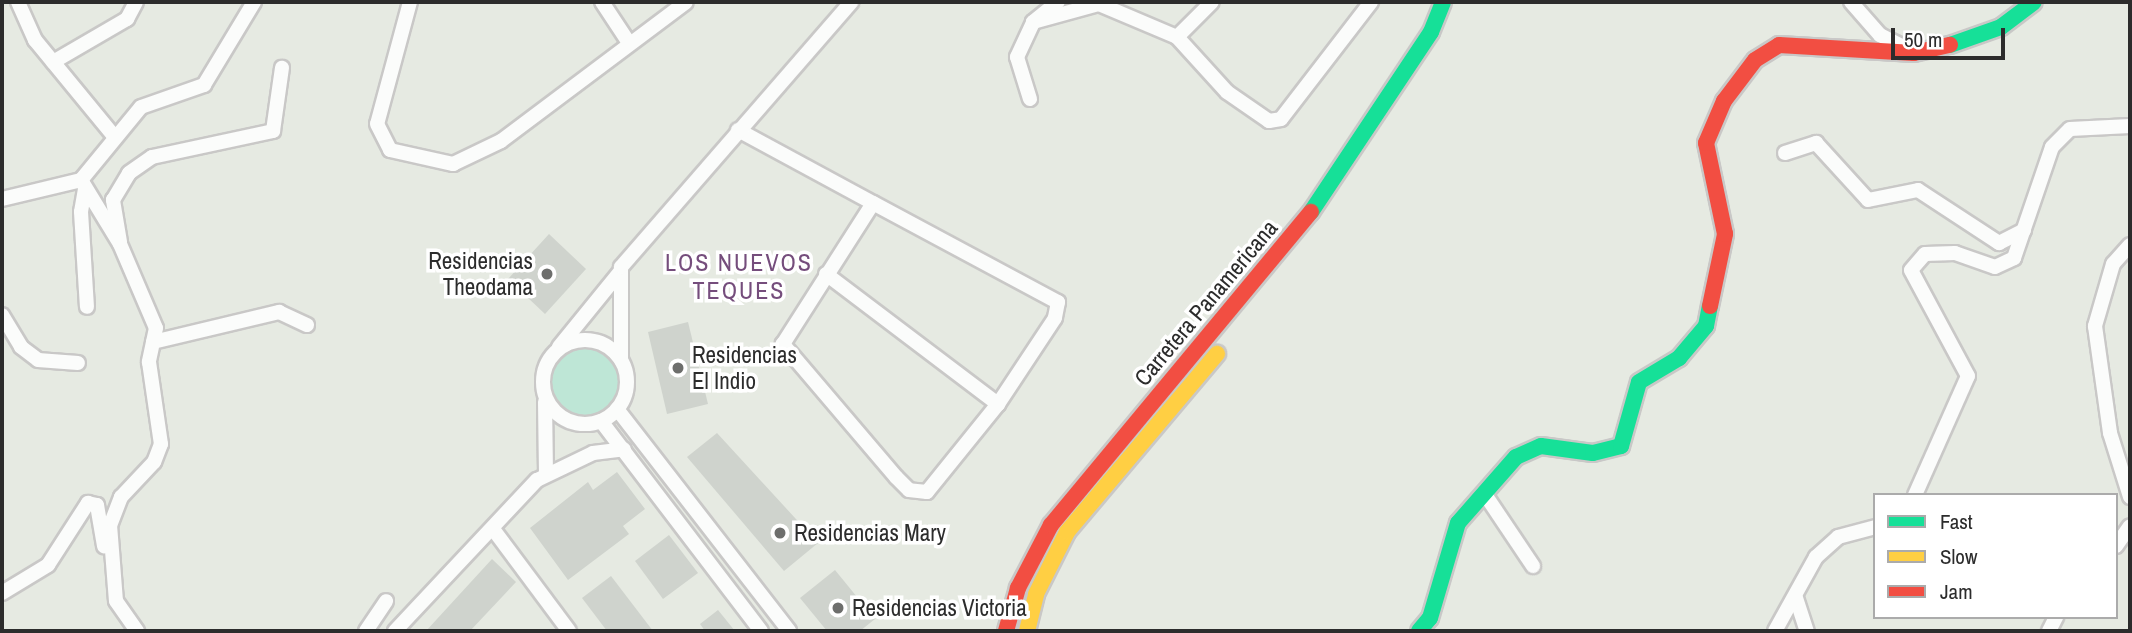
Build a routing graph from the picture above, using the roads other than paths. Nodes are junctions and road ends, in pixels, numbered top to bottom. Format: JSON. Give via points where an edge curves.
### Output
{"nodes":[{"id":1,"x":19,"y":2,"type":"edge"},
{"id":2,"x":136,"y":2,"type":"edge"},
{"id":3,"x":254,"y":2,"type":"edge"},
{"id":4,"x":410,"y":2,"type":"edge"},
{"id":5,"x":602,"y":2,"type":"edge"},
{"id":6,"x":686,"y":2,"type":"edge"},
{"id":7,"x":851,"y":2,"type":"edge"},
{"id":8,"x":1058,"y":2,"type":"edge"},
{"id":9,"x":1212,"y":2,"type":"edge"},
{"id":10,"x":1371,"y":2,"type":"edge"},
{"id":11,"x":1443,"y":2,"type":"edge"},
{"id":12,"x":1458,"y":2,"type":"edge"},
{"id":13,"x":1852,"y":2,"type":"edge"},
{"id":14,"x":2034,"y":2,"type":"edge"},
{"id":15,"x":1033,"y":22,"type":"junction"},
{"id":16,"x":1177,"y":37,"type":"junction"},
{"id":17,"x":629,"y":43,"type":"junction"},
{"id":18,"x":1914,"y":53,"type":"junction"},
{"id":19,"x":53,"y":62,"type":"junction"},
{"id":20,"x":282,"y":68,"type":"dead end"},
{"id":21,"x":1030,"y":99,"type":"dead end"},
{"id":22,"x":2130,"y":126,"type":"edge"},
{"id":23,"x":738,"y":130,"type":"junction"},
{"id":24,"x":113,"y":135,"type":"junction"},
{"id":25,"x":1785,"y":153,"type":"dead end"},
{"id":26,"x":83,"y":185,"type":"junction"},
{"id":27,"x":2,"y":199,"type":"edge"},
{"id":28,"x":873,"y":203,"type":"junction"},
{"id":29,"x":2024,"y":230,"type":"junction"},
{"id":30,"x":120,"y":244,"type":"junction"},
{"id":31,"x":2130,"y":245,"type":"edge"},
{"id":32,"x":620,"y":272,"type":"junction"},
{"id":33,"x":827,"y":274,"type":"junction"},
{"id":34,"x":87,"y":307,"type":"dead end"},
{"id":35,"x":2,"y":315,"type":"edge"},
{"id":36,"x":307,"y":326,"type":"dead end"},
{"id":37,"x":153,"y":342,"type":"junction"},
{"id":38,"x":555,"y":352,"type":"junction"},
{"id":39,"x":621,"y":360,"type":"junction"},
{"id":40,"x":78,"y":363,"type":"dead end"},
{"id":41,"x":542,"y":385,"type":"junction"},
{"id":42,"x":998,"y":404,"type":"junction"},
{"id":43,"x":617,"y":409,"type":"junction"},
{"id":44,"x":600,"y":421,"type":"junction"},
{"id":45,"x":624,"y":449,"type":"junction"},
{"id":46,"x":542,"y":477,"type":"junction"},
{"id":47,"x":1484,"y":493,"type":"junction"},
{"id":48,"x":1916,"y":493,"type":"edge"},
{"id":49,"x":2130,"y":497,"type":"edge"},
{"id":50,"x":2130,"y":526,"type":"edge"},
{"id":51,"x":1873,"y":528,"type":"edge"},
{"id":52,"x":493,"y":529,"type":"junction"},
{"id":53,"x":2118,"y":543,"type":"edge"},
{"id":54,"x":108,"y":553,"type":"junction"},
{"id":55,"x":1533,"y":566,"type":"dead end"},
{"id":56,"x":2,"y":593,"type":"edge"},
{"id":57,"x":1796,"y":598,"type":"junction"},
{"id":58,"x":386,"y":601,"type":"dead end"},
{"id":59,"x":137,"y":631,"type":"edge"},
{"id":60,"x":366,"y":631,"type":"edge"},
{"id":61,"x":396,"y":631,"type":"edge"},
{"id":62,"x":569,"y":631,"type":"edge"},
{"id":63,"x":761,"y":631,"type":"edge"},
{"id":64,"x":789,"y":631,"type":"edge"},
{"id":65,"x":1006,"y":631,"type":"edge"},
{"id":66,"x":1027,"y":631,"type":"edge"},
{"id":67,"x":1419,"y":631,"type":"edge"},
{"id":68,"x":1775,"y":631,"type":"edge"},
{"id":69,"x":1808,"y":631,"type":"edge"}],
"edges":[{"from":1,"to":19,"type":"street"},
{"from":2,"to":19,"type":"street","via":[[127,19]]},
{"from":3,"to":24,"type":"street","via":[[204,85],[141,107]]},
{"from":4,"to":17,"type":"street","via":[[377,124],[390,150],[432,163],[472,160]]},
{"from":5,"to":17,"type":"street"},
{"from":6,"to":17,"type":"street"},
{"from":7,"to":23,"type":"street"},
{"from":8,"to":15,"type":"street"},
{"from":9,"to":16,"type":"street"},
{"from":10,"to":16,"type":"street","via":[[1281,119],[1269,121],[1244,107]]},
{"from":11,"to":65,"type":"main road","name":"Carretera Panamericana","via":[[1432,32],[1343,171],[1231,314],[1051,525],[1018,588]]},
{"from":12,"to":66,"type":"main road","name":"Carretera Panamericana","via":[[1355,178],[1067,533],[1036,594]]},
{"from":13,"to":18,"type":"street","via":[[1880,35]]},
{"from":14,"to":18,"type":"main road","via":[[2001,27]]},
{"from":15,"to":16,"type":"street","via":[[1098,4]]},
{"from":15,"to":21,"type":"street","via":[[1017,57]]},
{"from":18,"to":47,"type":"main road","via":[[1779,45],[1755,60],[1724,102],[1706,143],[1725,234],[1706,326],[1679,358],[1639,382],[1621,446],[1593,453],[1528,449]]},
{"from":19,"to":24,"type":"street"},
{"from":20,"to":30,"type":"street","via":[[273,131],[152,157],[129,173],[113,200]]},
{"from":22,"to":29,"type":"street","via":[[2070,129],[2052,147]]},
{"from":23,"to":28,"type":"street"},
{"from":23,"to":32,"type":"street"},
{"from":24,"to":26,"type":"street"},
{"from":25,"to":29,"type":"street","via":[[1816,143],[1868,200],[1918,190],[1999,243]]},
{"from":26,"to":27,"type":"street"},
{"from":26,"to":30,"type":"street"},
{"from":26,"to":34,"type":"street"},
{"from":28,"to":33,"type":"street"},
{"from":28,"to":42,"type":"street","via":[[1058,302],[1055,318]]},
{"from":29,"to":48,"type":"street","via":[[2014,258],[1995,267],[1955,253],[1925,254],[1911,270],[1968,376]]},
{"from":30,"to":37,"type":"street","via":[[148,302]]},
{"from":31,"to":49,"type":"street","via":[[2113,264],[2095,326],[2110,433]]},
{"from":32,"to":38,"type":"street"},
{"from":32,"to":39,"type":"street"},
{"from":33,"to":42,"type":"street"},
{"from":33,"to":42,"type":"street","via":[[783,344],[909,490],[927,492]]},
{"from":35,"to":40,"type":"street","via":[[21,347],[38,360]]},
{"from":36,"to":37,"type":"street","via":[[279,312]]},
{"from":37,"to":54,"type":"street","via":[[151,395],[161,444],[155,462],[121,497]]},
{"from":38,"to":39,"type":"street","via":[[577,340],[596,341]]},
{"from":38,"to":41,"type":"street"},
{"from":39,"to":43,"type":"street","via":[[627,384]]},
{"from":41,"to":44,"type":"street","via":[[562,418]]},
{"from":41,"to":46,"type":"street"},
{"from":43,"to":44,"type":"street"},
{"from":43,"to":64,"type":"street"},
{"from":44,"to":45,"type":"street"},
{"from":45,"to":46,"type":"street","via":[[593,453]]},
{"from":45,"to":63,"type":"street"},
{"from":46,"to":52,"type":"street"},
{"from":47,"to":55,"type":"street"},
{"from":47,"to":67,"type":"main road","via":[[1447,548],[1430,618]]},
{"from":50,"to":53,"type":"street"},
{"from":51,"to":57,"type":"street","via":[[1838,537],[1816,557]]},
{"from":52,"to":61,"type":"street"},
{"from":52,"to":62,"type":"street"},
{"from":54,"to":56,"type":"street","via":[[97,505],[88,503],[48,565]]},
{"from":54,"to":59,"type":"street","via":[[116,601]]},
{"from":57,"to":68,"type":"street"},
{"from":57,"to":69,"type":"street"},
{"from":58,"to":60,"type":"street"}]}
